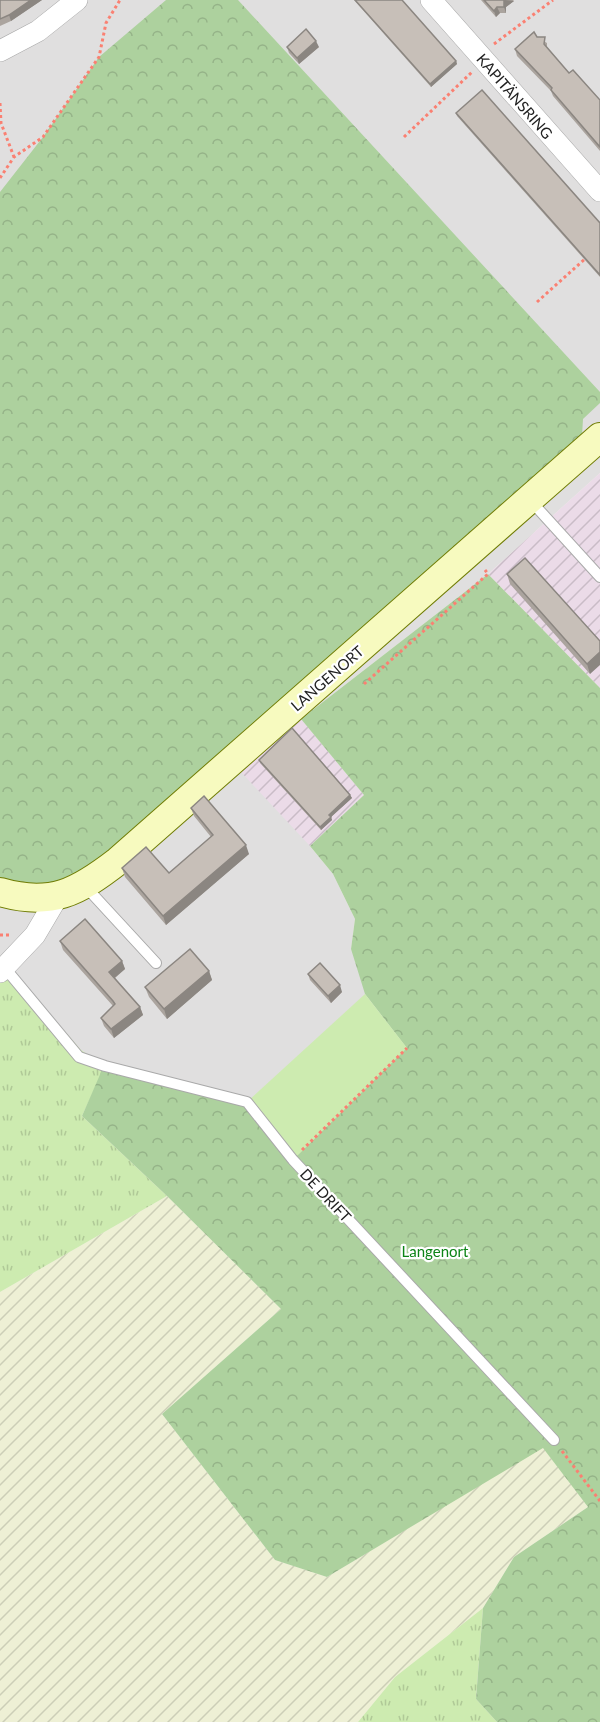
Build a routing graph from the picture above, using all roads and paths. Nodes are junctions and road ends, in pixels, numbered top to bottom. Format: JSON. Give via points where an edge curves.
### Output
{"nodes":[{"id":1,"x":77,"y":0,"type":"edge"},
{"id":2,"x":120,"y":0,"type":"edge"},
{"id":3,"x":430,"y":0,"type":"edge"},
{"id":4,"x":553,"y":0,"type":"edge"},
{"id":5,"x":0,"y":51,"type":"edge"},
{"id":6,"x":481,"y":57,"type":"junction"},
{"id":7,"x":0,"y":103,"type":"edge"},
{"id":8,"x":404,"y":137,"type":"dead end"},
{"id":9,"x":14,"y":157,"type":"junction"},
{"id":10,"x":0,"y":178,"type":"edge"},
{"id":11,"x":600,"y":191,"type":"edge"},
{"id":12,"x":592,"y":253,"type":"edge"},
{"id":13,"x":537,"y":302,"type":"dead end"},
{"id":14,"x":599,"y":440,"type":"edge"},
{"id":15,"x":530,"y":500,"type":"junction"},
{"id":16,"x":470,"y":553,"type":"junction"},
{"id":17,"x":600,"y":577,"type":"edge"},
{"id":18,"x":364,"y":684,"type":"dead end"},
{"id":19,"x":84,"y":885,"type":"junction"},
{"id":20,"x":0,"y":892,"type":"edge"},
{"id":21,"x":50,"y":897,"type":"junction"},
{"id":22,"x":156,"y":963,"type":"dead end"},
{"id":23,"x":2,"y":970,"type":"edge"},
{"id":24,"x":406,"y":1047,"type":"dead end"},
{"id":25,"x":293,"y":1160,"type":"junction"},
{"id":26,"x":554,"y":1440,"type":"joint"},
{"id":27,"x":600,"y":1501,"type":"edge"}],
"edges":[{"from":1,"to":5,"type":"street","via":[[38,31]]},
{"from":2,"to":9,"type":"path","via":[[106,23],[99,57],[43,137]]},
{"from":3,"to":6,"type":"street","name":"KAPITÄNSRING"},
{"from":4,"to":6,"type":"path"},
{"from":6,"to":8,"type":"path","via":[[471,74]]},
{"from":6,"to":11,"type":"street","name":"KAPITÄNSRING"},
{"from":7,"to":9,"type":"path","via":[[1,123]]},
{"from":9,"to":10,"type":"path"},
{"from":12,"to":13,"type":"path"},
{"from":14,"to":15,"type":"street","name":"LANGENORT"},
{"from":15,"to":16,"type":"street","name":"LANGENORT"},
{"from":15,"to":17,"type":"lane"},
{"from":16,"to":18,"type":"path","via":[[488,574]]},
{"from":16,"to":19,"type":"street","name":"LANGENORT","via":[[118,861]]},
{"from":19,"to":21,"type":"street","name":"LANGENORT"},
{"from":19,"to":22,"type":"lane"},
{"from":20,"to":21,"type":"street","via":[[18,898]]},
{"from":21,"to":23,"type":"street","via":[[35,935]]},
{"from":23,"to":25,"type":"lane","name":"DE DRIFT","via":[[79,1057],[247,1102]]},
{"from":24,"to":25,"type":"path"},
{"from":25,"to":26,"type":"lane","name":"DE DRIFT"},
{"from":26,"to":27,"type":"path"}]}
